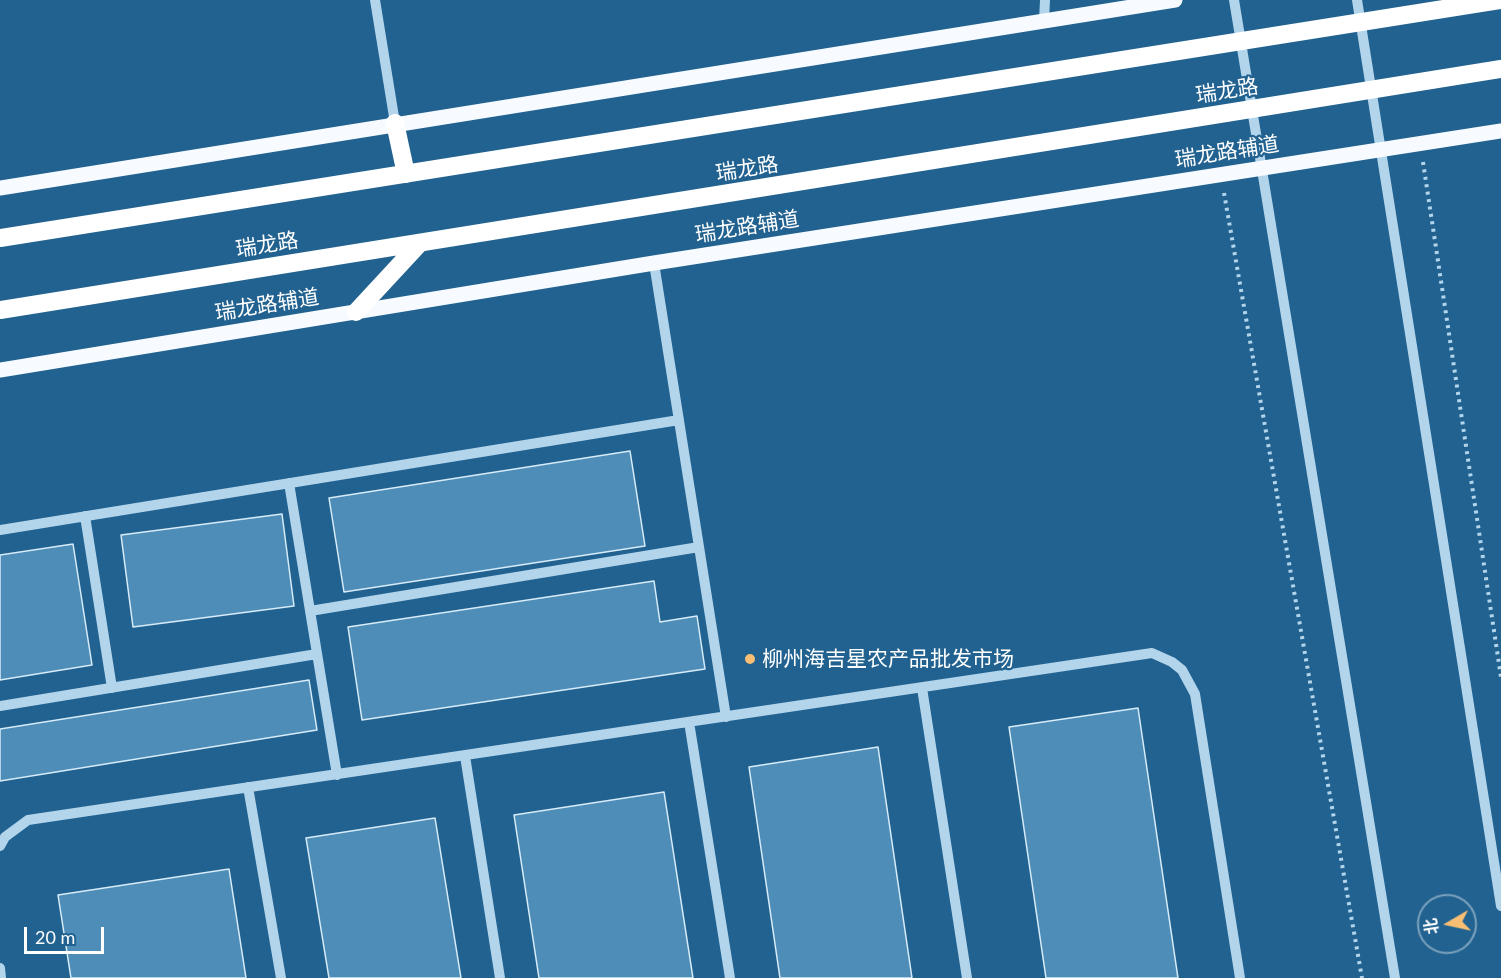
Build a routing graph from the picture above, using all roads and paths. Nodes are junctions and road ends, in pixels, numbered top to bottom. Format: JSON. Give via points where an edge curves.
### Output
{"nodes":[{"id":1,"x":375,"y":0,"type":"edge"},
{"id":2,"x":1045,"y":0,"type":"edge"},
{"id":3,"x":1175,"y":0,"type":"edge"},
{"id":4,"x":1234,"y":0,"type":"edge"},
{"id":5,"x":1357,"y":0,"type":"edge"},
{"id":6,"x":1500,"y":0,"type":"edge"},
{"id":7,"x":1044,"y":21,"type":"junction"},
{"id":8,"x":1360,"y":23,"type":"junction"},
{"id":9,"x":1241,"y":41,"type":"junction"},
{"id":10,"x":1501,"y":69,"type":"edge"},
{"id":11,"x":1371,"y":90,"type":"junction"},
{"id":12,"x":1251,"y":109,"type":"junction"},
{"id":13,"x":395,"y":123,"type":"junction"},
{"id":14,"x":1501,"y":131,"type":"edge"},
{"id":15,"x":1420,"y":144,"type":"junction"},
{"id":16,"x":1380,"y":150,"type":"junction"},
{"id":17,"x":1261,"y":168,"type":"junction"},
{"id":18,"x":406,"y":174,"type":"junction"},
{"id":19,"x":1221,"y":174,"type":"junction"},
{"id":20,"x":0,"y":188,"type":"edge"},
{"id":21,"x":0,"y":238,"type":"edge"},
{"id":22,"x":419,"y":244,"type":"junction"},
{"id":23,"x":654,"y":263,"type":"junction"},
{"id":24,"x":0,"y":310,"type":"edge"},
{"id":25,"x":356,"y":312,"type":"junction"},
{"id":26,"x":0,"y":370,"type":"edge"},
{"id":27,"x":679,"y":420,"type":"junction"},
{"id":28,"x":289,"y":483,"type":"junction"},
{"id":29,"x":85,"y":516,"type":"junction"},
{"id":30,"x":0,"y":530,"type":"edge"},
{"id":31,"x":699,"y":547,"type":"junction"},
{"id":32,"x":310,"y":611,"type":"junction"},
{"id":33,"x":317,"y":654,"type":"junction"},
{"id":34,"x":1501,"y":677,"type":"edge"},
{"id":35,"x":112,"y":688,"type":"junction"},
{"id":36,"x":922,"y":688,"type":"junction"},
{"id":37,"x":0,"y":706,"type":"edge"},
{"id":38,"x":726,"y":717,"type":"junction"},
{"id":39,"x":689,"y":722,"type":"junction"},
{"id":40,"x":465,"y":756,"type":"junction"},
{"id":41,"x":337,"y":775,"type":"junction"},
{"id":42,"x":248,"y":788,"type":"junction"},
{"id":43,"x":0,"y":846,"type":"edge"},
{"id":44,"x":1499,"y":886,"type":"edge"},
{"id":45,"x":1501,"y":906,"type":"edge"},
{"id":46,"x":0,"y":968,"type":"edge"},
{"id":47,"x":1,"y":978,"type":"edge"},
{"id":48,"x":281,"y":978,"type":"edge"},
{"id":49,"x":500,"y":978,"type":"edge"},
{"id":50,"x":730,"y":978,"type":"edge"},
{"id":51,"x":967,"y":978,"type":"edge"},
{"id":52,"x":1240,"y":978,"type":"edge"},
{"id":53,"x":1362,"y":978,"type":"edge"},
{"id":54,"x":1395,"y":978,"type":"edge"}],
"edges":[{"from":1,"to":13,"type":"street"},
{"from":2,"to":7,"type":"street"},
{"from":3,"to":7,"type":"main road"},
{"from":4,"to":9,"type":"street"},
{"from":5,"to":8,"type":"street"},
{"from":6,"to":8,"type":"highway"},
{"from":7,"to":13,"type":"main road"},
{"from":8,"to":9,"type":"highway"},
{"from":8,"to":11,"type":"street"},
{"from":9,"to":12,"type":"street"},
{"from":9,"to":18,"type":"highway"},
{"from":10,"to":11,"type":"highway","name":"瑞龙路"},
{"from":11,"to":12,"type":"highway","name":"瑞龙路"},
{"from":11,"to":16,"type":"street"},
{"from":12,"to":17,"type":"street"},
{"from":12,"to":22,"type":"highway","name":"瑞龙路"},
{"from":13,"to":18,"type":"highway"},
{"from":13,"to":20,"type":"main road"},
{"from":14,"to":15,"type":"main road","name":"瑞龙路辅道"},
{"from":15,"to":16,"type":"main road","name":"瑞龙路辅道"},
{"from":15,"to":34,"type":"path"},
{"from":16,"to":17,"type":"main road","name":"瑞龙路辅道"},
{"from":16,"to":44,"type":"street"},
{"from":17,"to":19,"type":"main road","name":"瑞龙路辅道"},
{"from":17,"to":54,"type":"street"},
{"from":18,"to":21,"type":"highway"},
{"from":19,"to":23,"type":"main road","name":"瑞龙路辅道"},
{"from":19,"to":53,"type":"path"},
{"from":22,"to":24,"type":"highway","name":"瑞龙路"},
{"from":22,"to":25,"type":"highway"},
{"from":23,"to":25,"type":"main road","name":"瑞龙路辅道"},
{"from":23,"to":27,"type":"street"},
{"from":25,"to":26,"type":"main road","name":"瑞龙路辅道"},
{"from":27,"to":28,"type":"street"},
{"from":27,"to":31,"type":"street"},
{"from":28,"to":29,"type":"street"},
{"from":28,"to":32,"type":"street"},
{"from":29,"to":30,"type":"street"},
{"from":29,"to":35,"type":"street"},
{"from":31,"to":32,"type":"street"},
{"from":31,"to":38,"type":"street"},
{"from":32,"to":33,"type":"street"},
{"from":33,"to":35,"type":"street"},
{"from":33,"to":41,"type":"street"},
{"from":35,"to":37,"type":"street"},
{"from":36,"to":38,"type":"street"},
{"from":36,"to":51,"type":"street"},
{"from":36,"to":52,"type":"street","via":[[1152,653],[1182,670],[1195,694]]},
{"from":38,"to":39,"type":"street"},
{"from":39,"to":40,"type":"street"},
{"from":39,"to":50,"type":"street"},
{"from":40,"to":41,"type":"street"},
{"from":40,"to":49,"type":"street"},
{"from":41,"to":42,"type":"street"},
{"from":42,"to":43,"type":"street","via":[[28,820],[4,837]]},
{"from":42,"to":48,"type":"street"},
{"from":44,"to":45,"type":"street"},
{"from":46,"to":47,"type":"street"}]}
